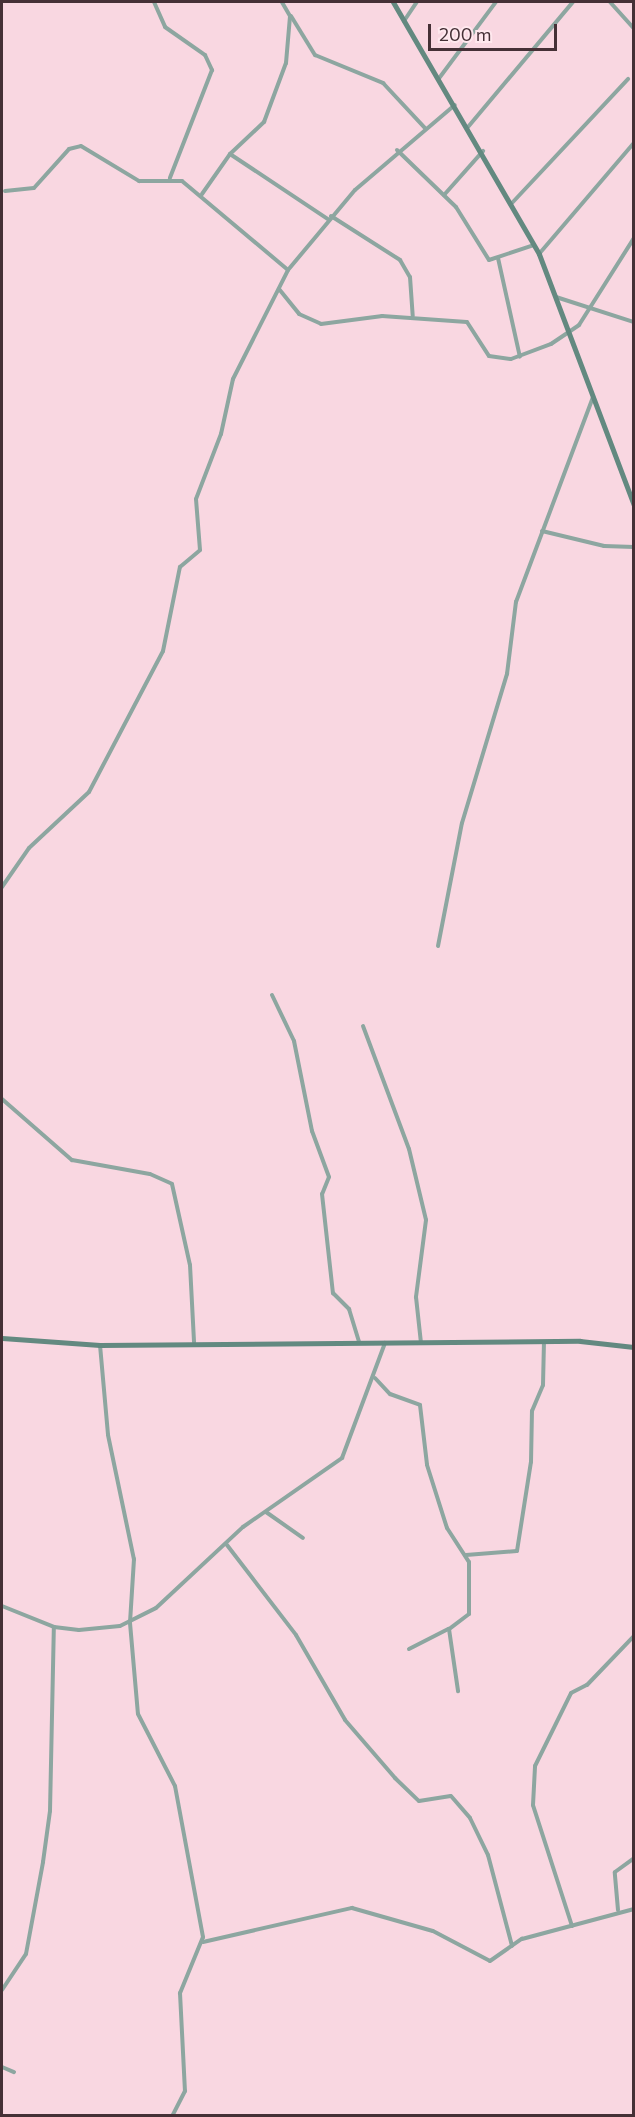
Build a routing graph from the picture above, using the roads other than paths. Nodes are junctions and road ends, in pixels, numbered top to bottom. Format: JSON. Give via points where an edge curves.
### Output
{"nodes":[{"id":1,"x":154,"y":2,"type":"edge"},
{"id":2,"x":282,"y":2,"type":"edge"},
{"id":3,"x":393,"y":2,"type":"edge"},
{"id":4,"x":417,"y":2,"type":"edge"},
{"id":5,"x":496,"y":2,"type":"edge"},
{"id":6,"x":573,"y":2,"type":"edge"},
{"id":7,"x":610,"y":2,"type":"edge"},
{"id":8,"x":290,"y":16,"type":"junction"},
{"id":9,"x":405,"y":21,"type":"junction"},
{"id":10,"x":633,"y":29,"type":"edge"},
{"id":11,"x":440,"y":77,"type":"junction"},
{"id":12,"x":628,"y":79,"type":"dead end"},
{"id":13,"x":456,"y":105,"type":"junction"},
{"id":14,"x":468,"y":127,"type":"junction"},
{"id":15,"x":426,"y":128,"type":"junction"},
{"id":16,"x":633,"y":144,"type":"edge"},
{"id":17,"x":397,"y":150,"type":"junction"},
{"id":18,"x":483,"y":151,"type":"junction"},
{"id":19,"x":230,"y":154,"type":"junction"},
{"id":20,"x":170,"y":178,"type":"junction"},
{"id":21,"x":5,"y":191,"type":"dead end"},
{"id":22,"x":202,"y":194,"type":"junction"},
{"id":23,"x":444,"y":195,"type":"junction"},
{"id":24,"x":512,"y":203,"type":"junction"},
{"id":25,"x":329,"y":217,"type":"junction"},
{"id":26,"x":633,"y":238,"type":"edge"},
{"id":27,"x":534,"y":245,"type":"junction"},
{"id":28,"x":539,"y":254,"type":"junction"},
{"id":29,"x":498,"y":258,"type":"junction"},
{"id":30,"x":288,"y":270,"type":"junction"},
{"id":31,"x":279,"y":289,"type":"junction"},
{"id":32,"x":556,"y":297,"type":"junction"},
{"id":33,"x":594,"y":306,"type":"junction"},
{"id":34,"x":412,"y":316,"type":"junction"},
{"id":35,"x":633,"y":322,"type":"edge"},
{"id":36,"x":571,"y":329,"type":"junction"},
{"id":37,"x":520,"y":357,"type":"junction"},
{"id":38,"x":594,"y":396,"type":"junction"},
{"id":39,"x":633,"y":506,"type":"edge"},
{"id":40,"x":542,"y":531,"type":"junction"},
{"id":41,"x":633,"y":547,"type":"edge"},
{"id":42,"x":2,"y":887,"type":"edge"},
{"id":43,"x":438,"y":946,"type":"dead end"},
{"id":44,"x":272,"y":995,"type":"dead end"},
{"id":45,"x":363,"y":1026,"type":"dead end"},
{"id":46,"x":2,"y":1099,"type":"edge"},
{"id":47,"x":2,"y":1338,"type":"edge"},
{"id":48,"x":359,"y":1341,"type":"junction"},
{"id":49,"x":194,"y":1342,"type":"junction"},
{"id":50,"x":544,"y":1342,"type":"junction"},
{"id":51,"x":385,"y":1343,"type":"junction"},
{"id":52,"x":421,"y":1344,"type":"junction"},
{"id":53,"x":100,"y":1345,"type":"junction"},
{"id":54,"x":633,"y":1347,"type":"edge"},
{"id":55,"x":375,"y":1378,"type":"junction"},
{"id":56,"x":266,"y":1512,"type":"junction"},
{"id":57,"x":303,"y":1538,"type":"dead end"},
{"id":58,"x":227,"y":1545,"type":"junction"},
{"id":59,"x":466,"y":1555,"type":"junction"},
{"id":60,"x":2,"y":1606,"type":"edge"},
{"id":61,"x":130,"y":1623,"type":"junction"},
{"id":62,"x":54,"y":1628,"type":"junction"},
{"id":63,"x":449,"y":1629,"type":"junction"},
{"id":64,"x":633,"y":1636,"type":"edge"},
{"id":65,"x":409,"y":1649,"type":"dead end"},
{"id":66,"x":458,"y":1691,"type":"dead end"},
{"id":67,"x":633,"y":1760,"type":"edge"},
{"id":68,"x":633,"y":1785,"type":"edge"},
{"id":69,"x":633,"y":1858,"type":"edge"},
{"id":70,"x":633,"y":1909,"type":"edge"},
{"id":71,"x":618,"y":1910,"type":"junction"},
{"id":72,"x":572,"y":1926,"type":"junction"},
{"id":73,"x":203,"y":1942,"type":"junction"},
{"id":74,"x":512,"y":1946,"type":"junction"},
{"id":75,"x":2,"y":1989,"type":"edge"},
{"id":76,"x":2,"y":2067,"type":"edge"},
{"id":77,"x":14,"y":2072,"type":"dead end"},
{"id":78,"x":172,"y":2115,"type":"edge"}],
"edges":[{"from":1,"to":20,"type":"street","via":[[165,27],[205,55],[212,70]]},
{"from":2,"to":8,"type":"street"},
{"from":3,"to":9,"type":"street"},
{"from":4,"to":9,"type":"street"},
{"from":5,"to":11,"type":"street"},
{"from":6,"to":14,"type":"street"},
{"from":7,"to":10,"type":"street"},
{"from":8,"to":15,"type":"street","via":[[315,55],[383,83]]},
{"from":8,"to":19,"type":"street","via":[[286,63],[264,122]]},
{"from":9,"to":11,"type":"street"},
{"from":11,"to":13,"type":"street"},
{"from":12,"to":24,"type":"street"},
{"from":13,"to":14,"type":"street"},
{"from":13,"to":15,"type":"street"},
{"from":14,"to":18,"type":"street"},
{"from":15,"to":17,"type":"street"},
{"from":16,"to":28,"type":"street"},
{"from":17,"to":23,"type":"street"},
{"from":17,"to":25,"type":"street"},
{"from":18,"to":23,"type":"street"},
{"from":18,"to":24,"type":"street"},
{"from":19,"to":22,"type":"street"},
{"from":19,"to":25,"type":"street"},
{"from":20,"to":21,"type":"street","via":[[139,181],[75,146],[34,188]]},
{"from":20,"to":22,"type":"street"},
{"from":22,"to":30,"type":"street"},
{"from":23,"to":29,"type":"street","via":[[486,258]]},
{"from":24,"to":27,"type":"street"},
{"from":25,"to":30,"type":"street"},
{"from":25,"to":34,"type":"street","via":[[400,260],[410,277]]},
{"from":26,"to":33,"type":"street"},
{"from":27,"to":28,"type":"street"},
{"from":27,"to":29,"type":"street"},
{"from":28,"to":32,"type":"street"},
{"from":29,"to":37,"type":"street"},
{"from":30,"to":31,"type":"street"},
{"from":31,"to":34,"type":"street","via":[[299,314],[321,324]]},
{"from":31,"to":42,"type":"street","via":[[233,379],[221,434],[196,500],[200,550],[180,567],[163,651],[89,792],[29,848]]},
{"from":32,"to":33,"type":"street"},
{"from":32,"to":36,"type":"street"},
{"from":33,"to":35,"type":"street"},
{"from":33,"to":36,"type":"street"},
{"from":34,"to":37,"type":"street","via":[[467,322],[489,356]]},
{"from":36,"to":37,"type":"street"},
{"from":36,"to":38,"type":"street"},
{"from":38,"to":39,"type":"street"},
{"from":38,"to":40,"type":"street"},
{"from":40,"to":41,"type":"street","via":[[604,546]]},
{"from":40,"to":43,"type":"street","via":[[516,602],[507,674],[462,823]]},
{"from":44,"to":48,"type":"street","via":[[294,1041],[312,1131],[329,1177],[322,1194],[333,1293],[349,1309]]},
{"from":45,"to":52,"type":"street","via":[[409,1149],[426,1220],[416,1297]]},
{"from":46,"to":49,"type":"street","via":[[72,1160],[150,1174],[172,1184],[190,1265]]},
{"from":47,"to":53,"type":"street"},
{"from":48,"to":49,"type":"street"},
{"from":48,"to":51,"type":"street"},
{"from":49,"to":53,"type":"street"},
{"from":50,"to":52,"type":"street"},
{"from":50,"to":54,"type":"street"},
{"from":50,"to":59,"type":"street","via":[[543,1385],[532,1411],[531,1462],[516,1551]]},
{"from":51,"to":52,"type":"street"},
{"from":51,"to":55,"type":"street"},
{"from":53,"to":61,"type":"street","via":[[108,1435],[134,1558]]},
{"from":55,"to":56,"type":"street","via":[[342,1458]]},
{"from":55,"to":59,"type":"street","via":[[390,1394],[420,1405],[427,1465],[447,1528]]},
{"from":56,"to":57,"type":"street"},
{"from":56,"to":58,"type":"street"},
{"from":58,"to":61,"type":"street","via":[[156,1608]]},
{"from":58,"to":74,"type":"street","via":[[296,1635],[345,1720],[395,1778],[419,1801],[451,1796],[470,1818],[488,1855]]},
{"from":59,"to":63,"type":"street","via":[[469,1614]]},
{"from":60,"to":62,"type":"street"},
{"from":61,"to":62,"type":"street"},
{"from":61,"to":73,"type":"street","via":[[138,1714],[175,1786]]},
{"from":62,"to":75,"type":"street","via":[[50,1811],[43,1862],[26,1954]]},
{"from":63,"to":65,"type":"street"},
{"from":63,"to":66,"type":"street"},
{"from":64,"to":72,"type":"street","via":[[587,1684],[574,1690],[535,1766],[533,1805]]},
{"from":67,"to":68,"type":"street"},
{"from":69,"to":71,"type":"street","via":[[615,1872]]},
{"from":70,"to":71,"type":"street"},
{"from":71,"to":72,"type":"street"},
{"from":72,"to":74,"type":"street"},
{"from":73,"to":74,"type":"street","via":[[352,1908],[432,1931],[487,1961],[503,1956]]},
{"from":73,"to":78,"type":"street","via":[[180,1993],[186,2088]]},
{"from":76,"to":77,"type":"street"}]}
